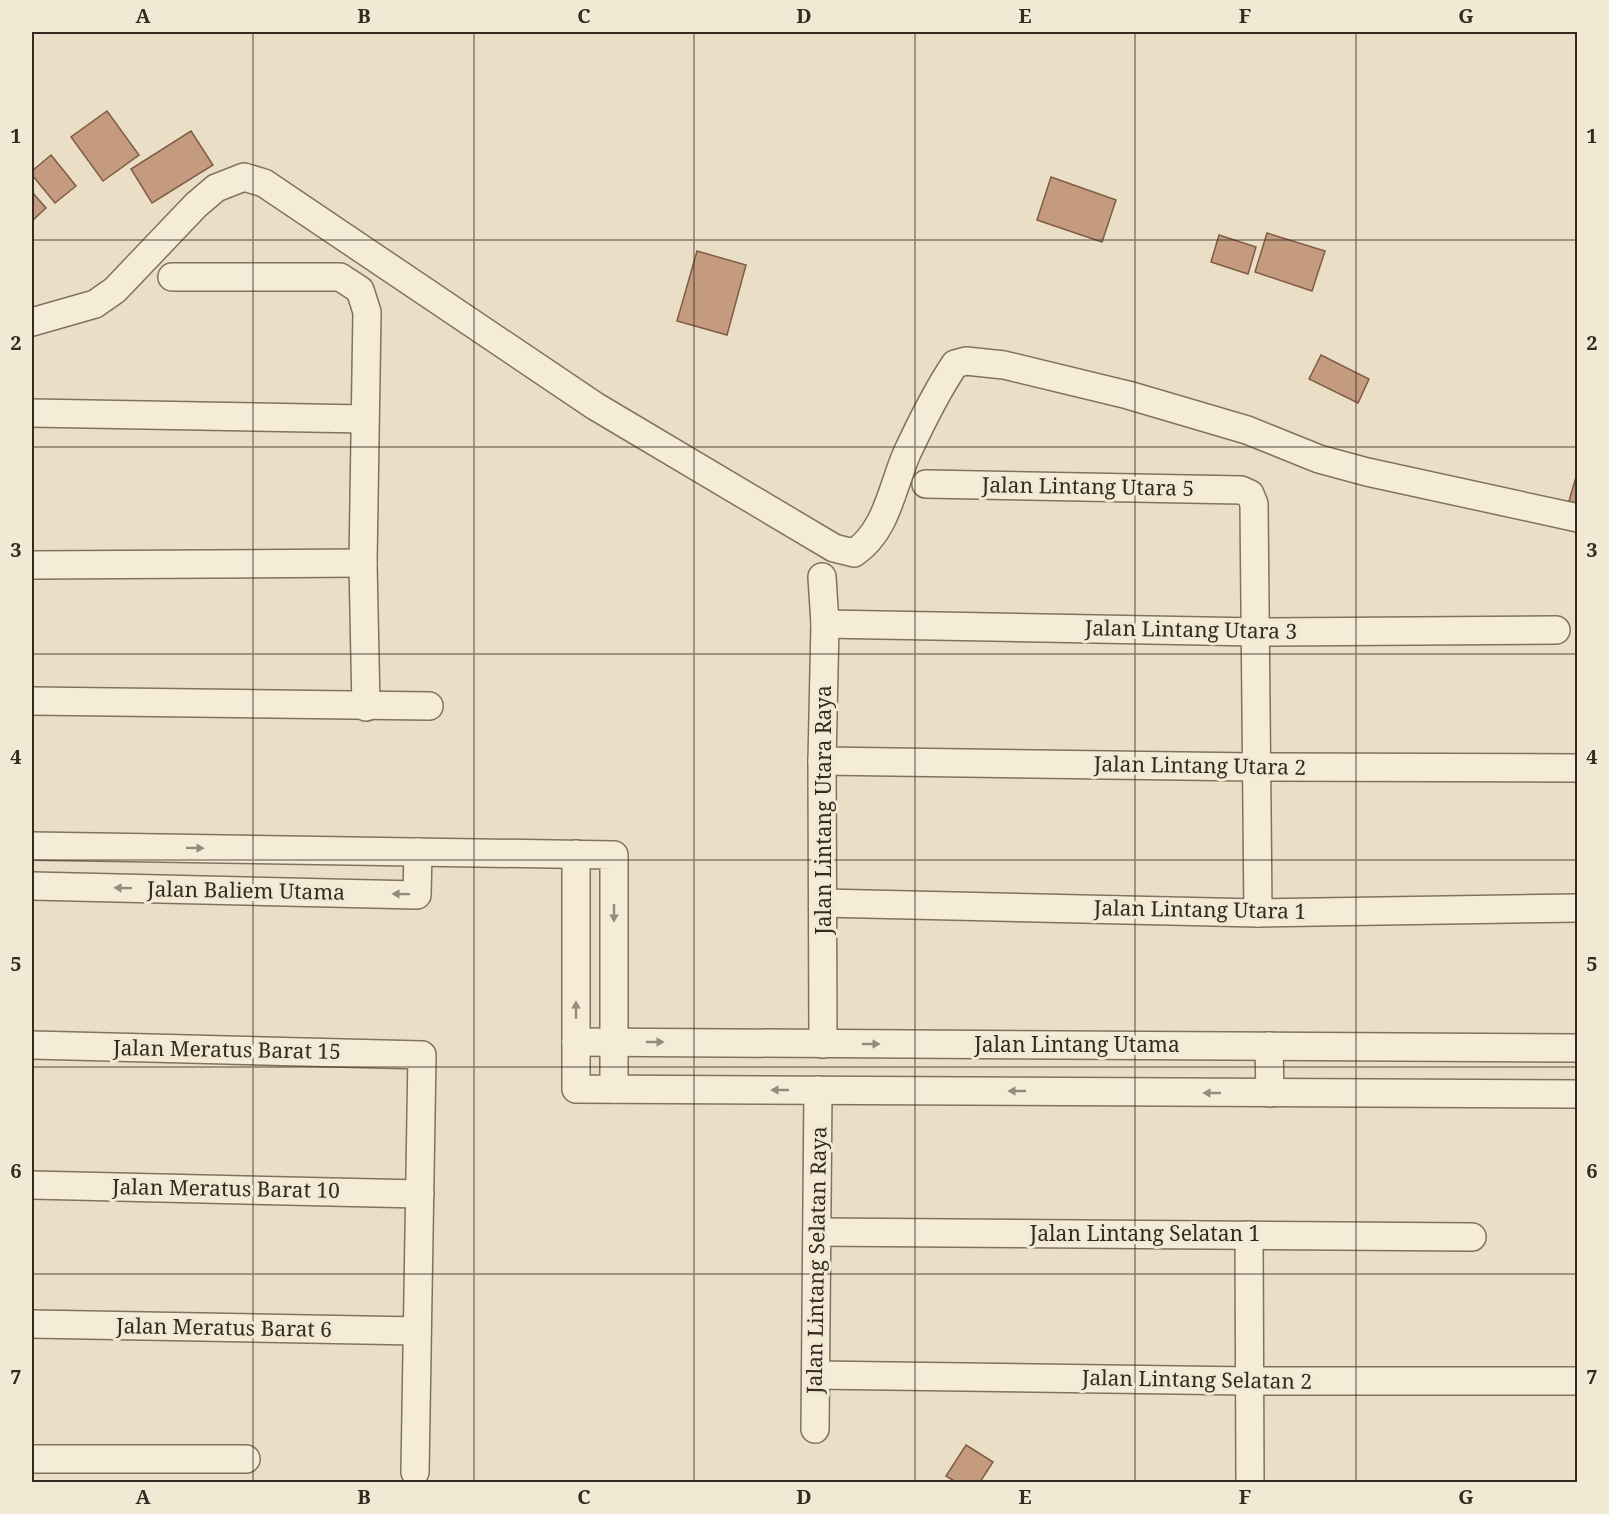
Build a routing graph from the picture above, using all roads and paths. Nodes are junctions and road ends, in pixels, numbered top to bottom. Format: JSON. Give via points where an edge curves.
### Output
{"nodes":[{"id":1,"x":172,"y":277,"type":"dead end"},
{"id":2,"x":32,"y":322,"type":"edge"},
{"id":3,"x":32,"y":413,"type":"edge"},
{"id":4,"x":364,"y":419,"type":"junction"},
{"id":5,"x":926,"y":484,"type":"dead end"},
{"id":6,"x":1578,"y":518,"type":"edge"},
{"id":7,"x":363,"y":563,"type":"junction"},
{"id":8,"x":32,"y":565,"type":"edge"},
{"id":9,"x":822,"y":577,"type":"dead end"},
{"id":10,"x":825,"y":624,"type":"junction"},
{"id":11,"x":1556,"y":630,"type":"dead end"},
{"id":12,"x":1256,"y":632,"type":"junction"},
{"id":13,"x":32,"y":701,"type":"edge"},
{"id":14,"x":429,"y":705,"type":"dead end"},
{"id":15,"x":366,"y":707,"type":"junction"},
{"id":16,"x":822,"y":761,"type":"junction"},
{"id":17,"x":1255,"y":767,"type":"junction"},
{"id":18,"x":1578,"y":768,"type":"edge"},
{"id":19,"x":32,"y":846,"type":"edge"},
{"id":20,"x":418,"y":852,"type":"junction"},
{"id":21,"x":576,"y":854,"type":"junction"},
{"id":22,"x":32,"y":886,"type":"edge"},
{"id":23,"x":823,"y":903,"type":"junction"},
{"id":24,"x":1578,"y":908,"type":"edge"},
{"id":25,"x":1258,"y":913,"type":"junction"},
{"id":26,"x":576,"y":1042,"type":"junction"},
{"id":27,"x":614,"y":1042,"type":"junction"},
{"id":28,"x":823,"y":1044,"type":"junction"},
{"id":29,"x":32,"y":1045,"type":"edge"},
{"id":30,"x":1269,"y":1046,"type":"junction"},
{"id":31,"x":1578,"y":1048,"type":"edge"},
{"id":32,"x":615,"y":1089,"type":"junction"},
{"id":33,"x":818,"y":1090,"type":"junction"},
{"id":34,"x":1270,"y":1093,"type":"junction"},
{"id":35,"x":1578,"y":1094,"type":"edge"},
{"id":36,"x":32,"y":1185,"type":"edge"},
{"id":37,"x":420,"y":1194,"type":"junction"},
{"id":38,"x":817,"y":1232,"type":"junction"},
{"id":39,"x":1249,"y":1235,"type":"junction"},
{"id":40,"x":1472,"y":1237,"type":"dead end"},
{"id":41,"x":32,"y":1324,"type":"edge"},
{"id":42,"x":417,"y":1331,"type":"junction"},
{"id":43,"x":816,"y":1375,"type":"junction"},
{"id":44,"x":1578,"y":1380,"type":"edge"},
{"id":45,"x":1249,"y":1381,"type":"junction"},
{"id":46,"x":815,"y":1429,"type":"dead end"},
{"id":47,"x":246,"y":1459,"type":"dead end"},
{"id":48,"x":32,"y":1460,"type":"edge"},
{"id":49,"x":219,"y":1471,"type":"edge"},
{"id":50,"x":415,"y":1472,"type":"dead end"},
{"id":51,"x":1250,"y":1482,"type":"edge"}],
"edges":[{"from":1,"to":4,"type":"street","via":[[340,277],[360,290],[367,312]]},
{"from":2,"to":6,"type":"street","via":[[94,304],[115,290],[196,205],[216,188],[244,177],[264,183],[595,406],[834,548],[854,553],[877,531],[906,455],[931,404],[955,364],[966,361],[1005,365],[1128,395],[1247,430],[1319,459],[1368,472]]},
{"from":3,"to":4,"type":"street"},
{"from":4,"to":7,"type":"street"},
{"from":5,"to":12,"type":"street","name":"Jalan Lintang Utara 5","via":[[1241,490],[1250,495],[1254,504]]},
{"from":7,"to":8,"type":"street"},
{"from":7,"to":15,"type":"street"},
{"from":9,"to":10,"type":"street","name":"Jalan Lintang Utara Raya"},
{"from":10,"to":12,"type":"street","name":"Jalan Lintang Utara 3"},
{"from":10,"to":16,"type":"street","name":"Jalan Lintang Utara Raya"},
{"from":11,"to":12,"type":"street","name":"Jalan Lintang Utara 3"},
{"from":12,"to":17,"type":"street"},
{"from":13,"to":15,"type":"street"},
{"from":14,"to":15,"type":"street"},
{"from":16,"to":17,"type":"street","name":"Jalan Lintang Utara 2"},
{"from":16,"to":23,"type":"street","name":"Jalan Lintang Utara Raya"},
{"from":17,"to":18,"type":"street","name":"Jalan Lintang Utara 2"},
{"from":17,"to":25,"type":"street"},
{"from":19,"to":20,"type":"street","name":"Jalan Baliem Utama","one_way":true},
{"from":20,"to":21,"type":"street","name":"Jalan Baliem Utama"},
{"from":20,"to":22,"type":"street","name":"Jalan Baliem Utama","one_way":true,"via":[[417,895]]},
{"from":26,"to":21,"type":"street","one_way":true},
{"from":21,"to":27,"type":"street","name":"Jalan Baliem Utama","one_way":true,"via":[[614,855]]},
{"from":23,"to":25,"type":"street","name":"Jalan Lintang Utara 1"},
{"from":23,"to":28,"type":"street","name":"Jalan Lintang Utara Raya"},
{"from":24,"to":25,"type":"street","name":"Jalan Lintang Utara 1"},
{"from":26,"to":27,"type":"street","name":"Jalan Lintang Utama"},
{"from":26,"to":32,"type":"street","via":[[576,1089]]},
{"from":27,"to":28,"type":"street","name":"Jalan Lintang Utama","one_way":true},
{"from":27,"to":32,"type":"street"},
{"from":28,"to":30,"type":"street","name":"Jalan Lintang Utama","one_way":true},
{"from":29,"to":37,"type":"street","name":"Jalan Meratus Barat 15","via":[[422,1055]]},
{"from":30,"to":31,"type":"street","name":"Jalan Lintang Utama"},
{"from":30,"to":34,"type":"street"},
{"from":33,"to":32,"type":"street","one_way":true},
{"from":34,"to":33,"type":"street","one_way":true},
{"from":33,"to":38,"type":"street","name":"Jalan Lintang Selatan Raya"},
{"from":34,"to":35,"type":"street"},
{"from":36,"to":37,"type":"street","name":"Jalan Meratus Barat 10"},
{"from":37,"to":42,"type":"street"},
{"from":38,"to":39,"type":"street","name":"Jalan Lintang Selatan 1"},
{"from":38,"to":43,"type":"street","name":"Jalan Lintang Selatan Raya"},
{"from":39,"to":40,"type":"street","name":"Jalan Lintang Selatan 1"},
{"from":39,"to":45,"type":"street"},
{"from":41,"to":42,"type":"street","name":"Jalan Meratus Barat 6"},
{"from":42,"to":50,"type":"street"},
{"from":43,"to":45,"type":"street","name":"Jalan Lintang Selatan 2"},
{"from":43,"to":46,"type":"street","name":"Jalan Lintang Selatan Raya"},
{"from":44,"to":45,"type":"street","name":"Jalan Lintang Selatan 2"},
{"from":45,"to":51,"type":"street"},
{"from":47,"to":49,"type":"street"},
{"from":48,"to":49,"type":"street"}]}
